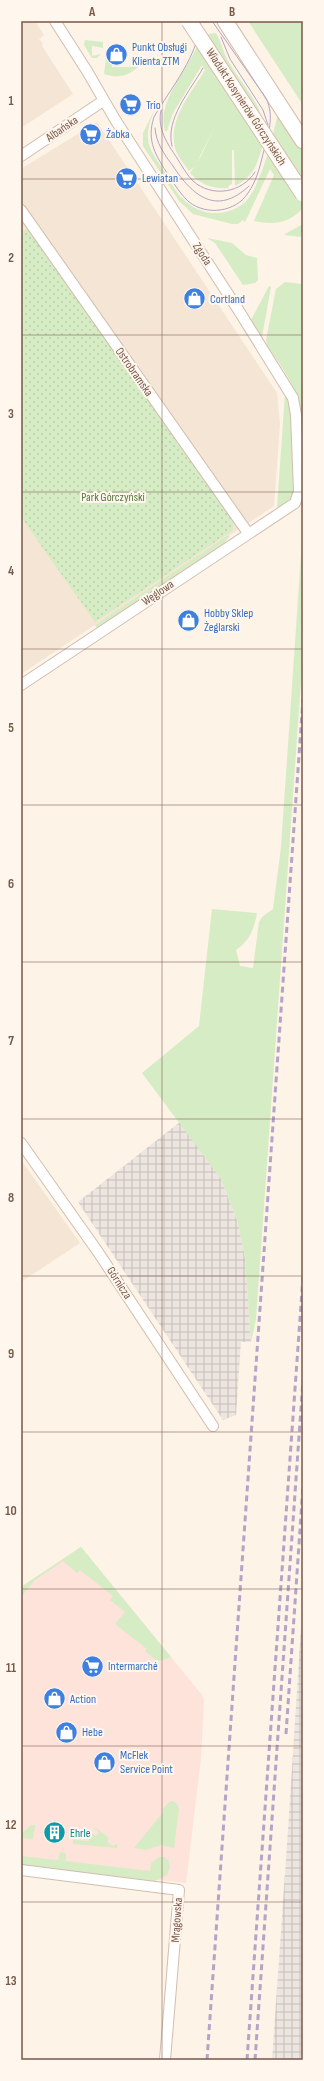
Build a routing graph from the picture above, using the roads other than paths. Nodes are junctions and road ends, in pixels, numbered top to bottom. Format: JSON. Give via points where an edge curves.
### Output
{"nodes":[{"id":1,"x":55,"y":21,"type":"edge"},
{"id":2,"x":189,"y":21,"type":"edge"},
{"id":3,"x":225,"y":21,"type":"edge"},
{"id":4,"x":103,"y":101,"type":"junction"},
{"id":5,"x":303,"y":141,"type":"edge"},
{"id":6,"x":21,"y":156,"type":"edge"},
{"id":7,"x":303,"y":194,"type":"edge"},
{"id":8,"x":21,"y":210,"type":"edge"},
{"id":9,"x":296,"y":503,"type":"joint"},
{"id":10,"x":248,"y":533,"type":"junction"},
{"id":11,"x":21,"y":685,"type":"edge"},
{"id":12,"x":21,"y":1143,"type":"edge"},
{"id":13,"x":213,"y":1426,"type":"dead end"},
{"id":14,"x":21,"y":1870,"type":"edge"},
{"id":15,"x":165,"y":2060,"type":"edge"}],
"edges":[{"from":1,"to":4,"type":"street","name":"Zgoda"},
{"from":2,"to":7,"type":"main road","name":"Wiadukt Kosynierów Górczyńskich","bridge":true},
{"from":3,"to":5,"type":"main road"},
{"from":4,"to":6,"type":"street","name":"Albańska"},
{"from":4,"to":9,"type":"street","name":"Zgoda","via":[[293,398],[299,491]]},
{"from":8,"to":10,"type":"street","name":"Ostrobramska"},
{"from":9,"to":10,"type":"street","name":"Węglowa"},
{"from":10,"to":11,"type":"street","name":"Węglowa"},
{"from":12,"to":13,"type":"street","name":"Górnicza","via":[[98,1252]]},
{"from":14,"to":15,"type":"street","name":"Mrągowska","via":[[179,1890]]}]}
